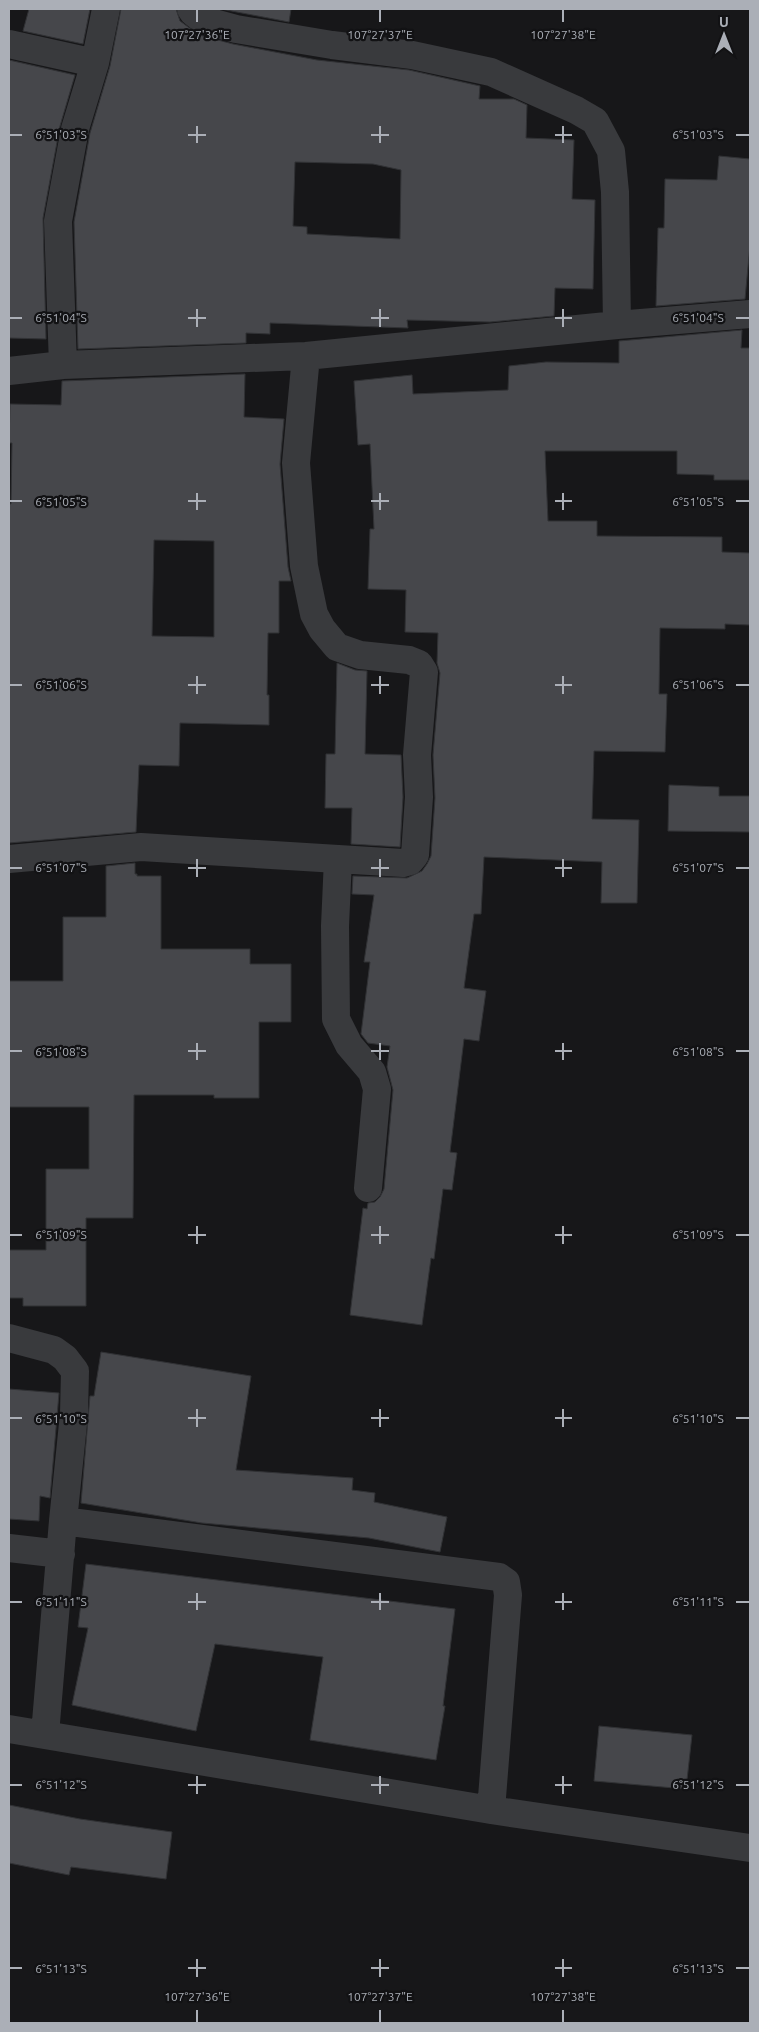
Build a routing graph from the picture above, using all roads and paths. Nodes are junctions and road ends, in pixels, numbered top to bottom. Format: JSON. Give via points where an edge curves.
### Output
{"nodes":[{"id":1,"x":106,"y":9,"type":"edge"},
{"id":2,"x":191,"y":9,"type":"edge"},
{"id":3,"x":9,"y":44,"type":"edge"},
{"id":4,"x":95,"y":62,"type":"junction"},
{"id":5,"x":750,"y":314,"type":"edge"},
{"id":6,"x":617,"y":325,"type":"junction"},
{"id":7,"x":306,"y":356,"type":"junction"},
{"id":8,"x":63,"y":365,"type":"junction"},
{"id":9,"x":9,"y":371,"type":"edge"},
{"id":10,"x":9,"y":859,"type":"edge"},
{"id":11,"x":338,"y":859,"type":"junction"},
{"id":12,"x":368,"y":1188,"type":"dead end"},
{"id":13,"x":9,"y":1338,"type":"edge"},
{"id":14,"x":63,"y":1521,"type":"junction"},
{"id":15,"x":9,"y":1548,"type":"edge"},
{"id":16,"x":61,"y":1554,"type":"junction"},
{"id":17,"x":9,"y":1728,"type":"edge"},
{"id":18,"x":45,"y":1734,"type":"junction"},
{"id":19,"x":491,"y":1810,"type":"junction"},
{"id":20,"x":750,"y":1848,"type":"edge"}],
"edges":[{"from":1,"to":4,"type":"street"},
{"from":2,"to":6,"type":"street","via":[[204,20],[236,29],[412,55],[491,72],[595,121],[612,159]]},
{"from":3,"to":4,"type":"street"},
{"from":4,"to":8,"type":"street","via":[[75,129],[58,221]]},
{"from":5,"to":6,"type":"street"},
{"from":6,"to":7,"type":"street"},
{"from":7,"to":8,"type":"street"},
{"from":7,"to":11,"type":"street","via":[[296,462],[304,566],[314,614],[337,647],[360,655],[409,660],[419,664],[424,672],[416,755],[419,796],[415,855],[410,861],[403,862]]},
{"from":8,"to":9,"type":"street"},
{"from":10,"to":11,"type":"street","via":[[141,847]]},
{"from":11,"to":12,"type":"street","via":[[336,1019],[349,1045],[372,1072],[377,1089]]},
{"from":13,"to":14,"type":"street","via":[[54,1350],[75,1372]]},
{"from":14,"to":16,"type":"street"},
{"from":14,"to":19,"type":"street","via":[[499,1577],[506,1582],[508,1595]]},
{"from":15,"to":16,"type":"street"},
{"from":16,"to":18,"type":"street"},
{"from":17,"to":18,"type":"street"},
{"from":18,"to":19,"type":"street"},
{"from":19,"to":20,"type":"street"}]}
